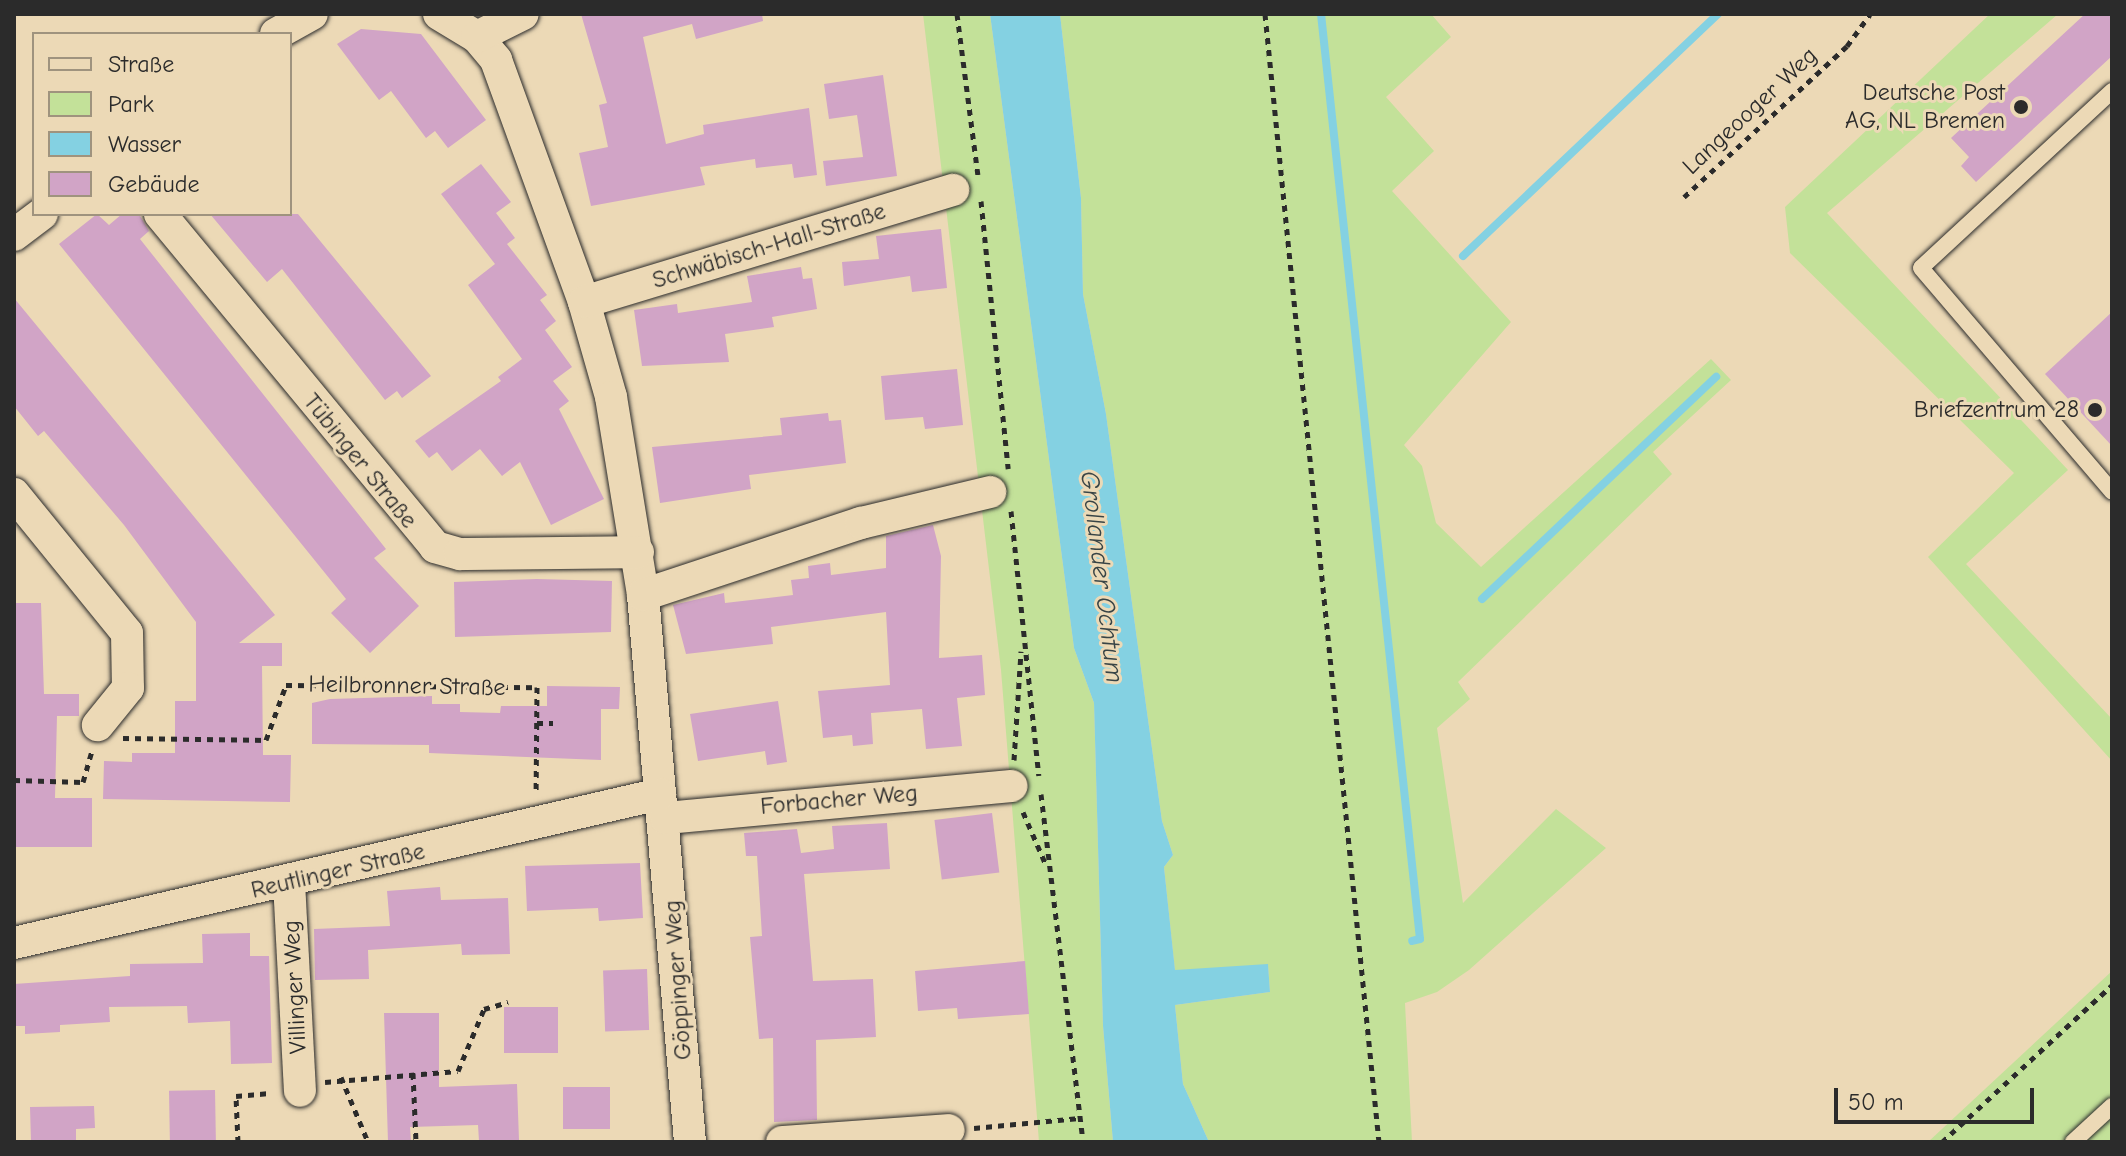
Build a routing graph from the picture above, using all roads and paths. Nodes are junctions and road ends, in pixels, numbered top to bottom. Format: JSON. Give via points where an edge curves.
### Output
{"nodes":[{"id":1,"x":312,"y":14,"type":"edge"},
{"id":2,"x":439,"y":14,"type":"edge"},
{"id":3,"x":523,"y":14,"type":"edge"},
{"id":4,"x":957,"y":14,"type":"edge"},
{"id":5,"x":1265,"y":14,"type":"edge"},
{"id":6,"x":1870,"y":14,"type":"edge"},
{"id":7,"x":280,"y":32,"type":"edge"},
{"id":8,"x":477,"y":37,"type":"junction"},
{"id":9,"x":2112,"y":91,"type":"edge"},
{"id":10,"x":953,"y":190,"type":"dead end"},
{"id":11,"x":1684,"y":197,"type":"dead end"},
{"id":12,"x":39,"y":216,"type":"edge"},
{"id":13,"x":162,"y":216,"type":"edge"},
{"id":14,"x":14,"y":235,"type":"edge"},
{"id":15,"x":584,"y":302,"type":"junction"},
{"id":16,"x":1003,"y":492,"type":"junction"},
{"id":17,"x":2112,"y":492,"type":"edge"},
{"id":18,"x":14,"y":494,"type":"edge"},
{"id":19,"x":638,"y":552,"type":"junction"},
{"id":20,"x":643,"y":595,"type":"junction"},
{"id":21,"x":1022,"y":636,"type":"junction"},
{"id":22,"x":537,"y":723,"type":"junction"},
{"id":23,"x":553,"y":723,"type":"dead end"},
{"id":24,"x":101,"y":734,"type":"junction"},
{"id":25,"x":14,"y":780,"type":"edge"},
{"id":26,"x":1012,"y":786,"type":"junction"},
{"id":27,"x":663,"y":806,"type":"junction"},
{"id":28,"x":536,"y":825,"type":"junction"},
{"id":29,"x":1048,"y":870,"type":"junction"},
{"id":30,"x":289,"y":882,"type":"junction"},
{"id":31,"x":14,"y":943,"type":"edge"},
{"id":32,"x":2112,"y":985,"type":"edge"},
{"id":33,"x":508,"y":1002,"type":"dead end"},
{"id":34,"x":413,"y":1073,"type":"junction"},
{"id":35,"x":341,"y":1077,"type":"junction"},
{"id":36,"x":300,"y":1091,"type":"junction"},
{"id":37,"x":2112,"y":1106,"type":"edge"},
{"id":38,"x":1080,"y":1118,"type":"junction"},
{"id":39,"x":949,"y":1130,"type":"joint"},
{"id":40,"x":238,"y":1142,"type":"edge"},
{"id":41,"x":368,"y":1142,"type":"edge"},
{"id":42,"x":416,"y":1142,"type":"edge"},
{"id":43,"x":690,"y":1142,"type":"edge"},
{"id":44,"x":782,"y":1142,"type":"edge"},
{"id":45,"x":1083,"y":1142,"type":"edge"},
{"id":46,"x":1379,"y":1142,"type":"edge"},
{"id":47,"x":1942,"y":1142,"type":"edge"},
{"id":48,"x":2073,"y":1142,"type":"edge"}],
"edges":[{"from":1,"to":7,"type":"street"},
{"from":2,"to":8,"type":"street"},
{"from":3,"to":8,"type":"street"},
{"from":4,"to":16,"type":"path"},
{"from":5,"to":46,"type":"path"},
{"from":6,"to":11,"type":"path","name":"Langeooger Weg","via":[[1847,46]]},
{"from":8,"to":15,"type":"street","via":[[504,80]]},
{"from":9,"to":17,"type":"lane","via":[[1921,268]]},
{"from":10,"to":15,"type":"street","name":"Schwäbisch-Hall-Straße"},
{"from":12,"to":14,"type":"street"},
{"from":13,"to":19,"type":"street","name":"Tübinger Straße","via":[[435,547],[460,554]]},
{"from":15,"to":19,"type":"street","via":[[611,397]]},
{"from":16,"to":20,"type":"street","via":[[861,523]]},
{"from":16,"to":21,"type":"path"},
{"from":18,"to":24,"type":"street","via":[[127,633],[128,688]]},
{"from":19,"to":20,"type":"street"},
{"from":20,"to":27,"type":"street"},
{"from":21,"to":26,"type":"path"},
{"from":21,"to":29,"type":"path"},
{"from":22,"to":23,"type":"path"},
{"from":22,"to":24,"type":"path","name":"Heilbronner Straße","via":[[537,687],[286,685],[266,740]]},
{"from":22,"to":28,"type":"path"},
{"from":24,"to":25,"type":"path","via":[[83,782]]},
{"from":26,"to":27,"type":"street","name":"Forbacher Weg"},
{"from":26,"to":29,"type":"path"},
{"from":27,"to":28,"type":"street","name":"Reutlinger Straße"},
{"from":27,"to":43,"type":"street","name":"Göppinger Weg"},
{"from":28,"to":30,"type":"street","name":"Reutlinger Straße"},
{"from":29,"to":38,"type":"path"},
{"from":30,"to":31,"type":"street","name":"Reutlinger Straße"},
{"from":30,"to":36,"type":"street","name":"Villinger Weg"},
{"from":32,"to":47,"type":"path"},
{"from":33,"to":34,"type":"path","via":[[484,1009],[458,1071]]},
{"from":34,"to":35,"type":"path"},
{"from":34,"to":42,"type":"path"},
{"from":35,"to":36,"type":"path"},
{"from":35,"to":41,"type":"path"},
{"from":36,"to":40,"type":"path","via":[[236,1096]]},
{"from":37,"to":48,"type":"lane"},
{"from":38,"to":39,"type":"path"},
{"from":38,"to":45,"type":"path"},
{"from":39,"to":44,"type":"street"}]}
